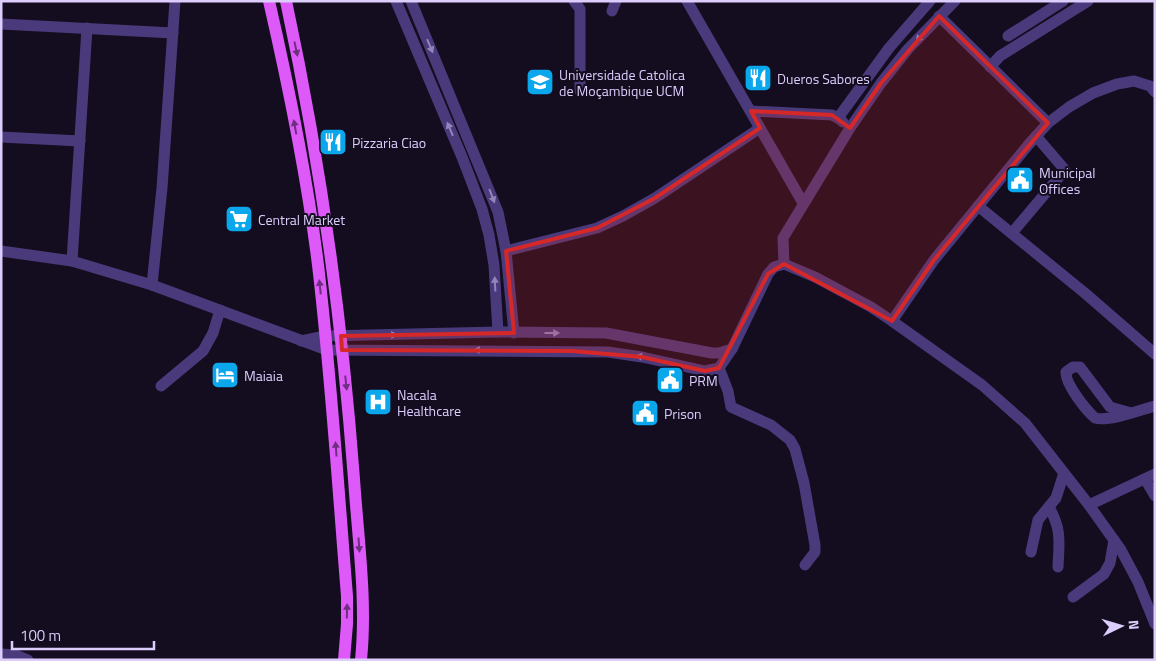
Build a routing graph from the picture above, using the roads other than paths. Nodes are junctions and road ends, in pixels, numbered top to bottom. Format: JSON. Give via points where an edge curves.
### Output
{"nodes":[{"id":1,"x":175,"y":1,"type":"edge"},
{"id":2,"x":286,"y":1,"type":"edge"},
{"id":3,"x":396,"y":1,"type":"edge"},
{"id":4,"x":411,"y":1,"type":"edge"},
{"id":5,"x":574,"y":1,"type":"edge"},
{"id":6,"x":687,"y":1,"type":"edge"},
{"id":7,"x":930,"y":1,"type":"edge"},
{"id":8,"x":954,"y":1,"type":"edge"},
{"id":9,"x":1064,"y":1,"type":"edge"},
{"id":10,"x":1088,"y":1,"type":"edge"},
{"id":11,"x":270,"y":2,"type":"edge"},
{"id":12,"x":939,"y":16,"type":"junction"},
{"id":13,"x":1,"y":24,"type":"edge"},
{"id":14,"x":87,"y":28,"type":"junction"},
{"id":15,"x":174,"y":33,"type":"junction"},
{"id":16,"x":1008,"y":36,"type":"dead end"},
{"id":17,"x":990,"y":67,"type":"junction"},
{"id":18,"x":580,"y":91,"type":"dead end"},
{"id":19,"x":1155,"y":92,"type":"edge"},
{"id":20,"x":751,"y":111,"type":"junction"},
{"id":21,"x":838,"y":118,"type":"junction"},
{"id":22,"x":1048,"y":123,"type":"junction"},
{"id":23,"x":760,"y":128,"type":"junction"},
{"id":24,"x":850,"y":128,"type":"junction"},
{"id":25,"x":1036,"y":136,"type":"junction"},
{"id":26,"x":1,"y":137,"type":"edge"},
{"id":27,"x":80,"y":141,"type":"junction"},
{"id":28,"x":803,"y":203,"type":"junction"},
{"id":29,"x":978,"y":206,"type":"junction"},
{"id":30,"x":1012,"y":233,"type":"junction"},
{"id":31,"x":1,"y":251,"type":"edge"},
{"id":32,"x":506,"y":251,"type":"junction"},
{"id":33,"x":72,"y":261,"type":"junction"},
{"id":34,"x":784,"y":264,"type":"junction"},
{"id":35,"x":152,"y":285,"type":"junction"},
{"id":36,"x":220,"y":310,"type":"junction"},
{"id":37,"x":892,"y":321,"type":"junction"},
{"id":38,"x":498,"y":332,"type":"junction"},
{"id":39,"x":514,"y":332,"type":"junction"},
{"id":40,"x":325,"y":336,"type":"junction"},
{"id":41,"x":341,"y":336,"type":"junction"},
{"id":42,"x":301,"y":341,"type":"junction"},
{"id":43,"x":732,"y":348,"type":"junction"},
{"id":44,"x":326,"y":350,"type":"junction"},
{"id":45,"x":342,"y":350,"type":"junction"},
{"id":46,"x":1155,"y":354,"type":"edge"},
{"id":47,"x":718,"y":368,"type":"junction"},
{"id":48,"x":161,"y":386,"type":"dead end"},
{"id":49,"x":1155,"y":406,"type":"edge"},
{"id":50,"x":1131,"y":413,"type":"junction"},
{"id":51,"x":1064,"y":473,"type":"junction"},
{"id":52,"x":1150,"y":476,"type":"edge"},
{"id":53,"x":1155,"y":496,"type":"edge"},
{"id":54,"x":1090,"y":505,"type":"junction"},
{"id":55,"x":1049,"y":507,"type":"junction"},
{"id":56,"x":1114,"y":540,"type":"junction"},
{"id":57,"x":1031,"y":552,"type":"dead end"},
{"id":58,"x":805,"y":565,"type":"dead end"},
{"id":59,"x":1058,"y":567,"type":"dead end"},
{"id":60,"x":1073,"y":597,"type":"dead end"},
{"id":61,"x":1155,"y":624,"type":"edge"},
{"id":62,"x":1,"y":654,"type":"edge"},
{"id":63,"x":28,"y":660,"type":"edge"},
{"id":64,"x":344,"y":660,"type":"edge"},
{"id":65,"x":361,"y":660,"type":"edge"}],
"edges":[{"from":1,"to":15,"type":"street"},
{"from":2,"to":41,"type":"main road","one_way":true,"via":[[322,193]]},
{"from":38,"to":3,"type":"street","one_way":true,"via":[[494,265],[482,209]]},
{"from":4,"to":32,"type":"street","one_way":true,"via":[[494,201]]},
{"from":5,"to":18,"type":"street","via":[[580,9]]},
{"from":6,"to":20,"type":"street"},
{"from":7,"to":21,"type":"street","via":[[889,48]]},
{"from":8,"to":12,"type":"street"},
{"from":9,"to":16,"type":"street"},
{"from":10,"to":17,"type":"street","via":[[1000,56]]},
{"from":40,"to":11,"type":"main road","one_way":true,"via":[[309,205]]},
{"from":12,"to":17,"type":"street"},
{"from":12,"to":24,"type":"street","one_way":true,"via":[[908,49]]},
{"from":13,"to":14,"type":"street"},
{"from":14,"to":15,"type":"street"},
{"from":14,"to":27,"type":"street"},
{"from":15,"to":35,"type":"street"},
{"from":17,"to":22,"type":"street"},
{"from":19,"to":22,"type":"street","via":[[1150,86],[1134,81],[1117,84],[1093,93]]},
{"from":20,"to":21,"type":"street"},
{"from":20,"to":23,"type":"street"},
{"from":21,"to":24,"type":"street"},
{"from":22,"to":25,"type":"street"},
{"from":23,"to":28,"type":"street"},
{"from":23,"to":32,"type":"street","via":[[655,198],[622,216],[597,228]]},
{"from":24,"to":28,"type":"street"},
{"from":25,"to":29,"type":"street"},
{"from":25,"to":30,"type":"street","via":[[1065,170]]},
{"from":26,"to":27,"type":"street"},
{"from":27,"to":33,"type":"street"},
{"from":28,"to":34,"type":"street","via":[[783,238]]},
{"from":29,"to":30,"type":"street"},
{"from":29,"to":37,"type":"street","via":[[934,260]]},
{"from":30,"to":46,"type":"street"},
{"from":31,"to":33,"type":"street"},
{"from":32,"to":39,"type":"street"},
{"from":33,"to":35,"type":"street"},
{"from":34,"to":37,"type":"street","via":[[871,307]]},
{"from":34,"to":43,"type":"street","via":[[774,267],[768,274]]},
{"from":35,"to":36,"type":"street"},
{"from":36,"to":42,"type":"street"},
{"from":36,"to":48,"type":"street","via":[[203,351]]},
{"from":37,"to":51,"type":"street","via":[[982,385],[1025,423]]},
{"from":38,"to":39,"type":"street"},
{"from":41,"to":38,"type":"street","one_way":true},
{"from":39,"to":43,"type":"street","one_way":true,"via":[[606,333],[712,353]]},
{"from":40,"to":41,"type":"street"},
{"from":40,"to":42,"type":"street"},
{"from":40,"to":44,"type":"main road"},
{"from":41,"to":45,"type":"main road"},
{"from":42,"to":44,"type":"street"},
{"from":43,"to":47,"type":"street"},
{"from":44,"to":45,"type":"street"},
{"from":64,"to":44,"type":"main road","one_way":true,"via":[[347,596]]},
{"from":47,"to":45,"type":"street","one_way":true,"via":[[705,371],[608,352]]},
{"from":45,"to":65,"type":"main road","one_way":true,"via":[[364,618]]},
{"from":47,"to":58,"type":"street","via":[[728,390],[731,408],[772,425],[790,440],[795,449],[816,545]]},
{"from":49,"to":50,"type":"street"},
{"from":50,"to":50,"type":"street","via":[[1095,418],[1072,388],[1066,372],[1080,367],[1110,407]]},
{"from":51,"to":54,"type":"street"},
{"from":51,"to":55,"type":"street","via":[[1056,498]]},
{"from":52,"to":53,"type":"street"},
{"from":52,"to":54,"type":"street"},
{"from":54,"to":56,"type":"street"},
{"from":55,"to":57,"type":"street","via":[[1038,520]]},
{"from":55,"to":59,"type":"street","via":[[1059,532]]},
{"from":56,"to":60,"type":"street","via":[[1110,564],[1104,574]]},
{"from":56,"to":61,"type":"street","via":[[1138,582]]},
{"from":62,"to":63,"type":"street"}]}
